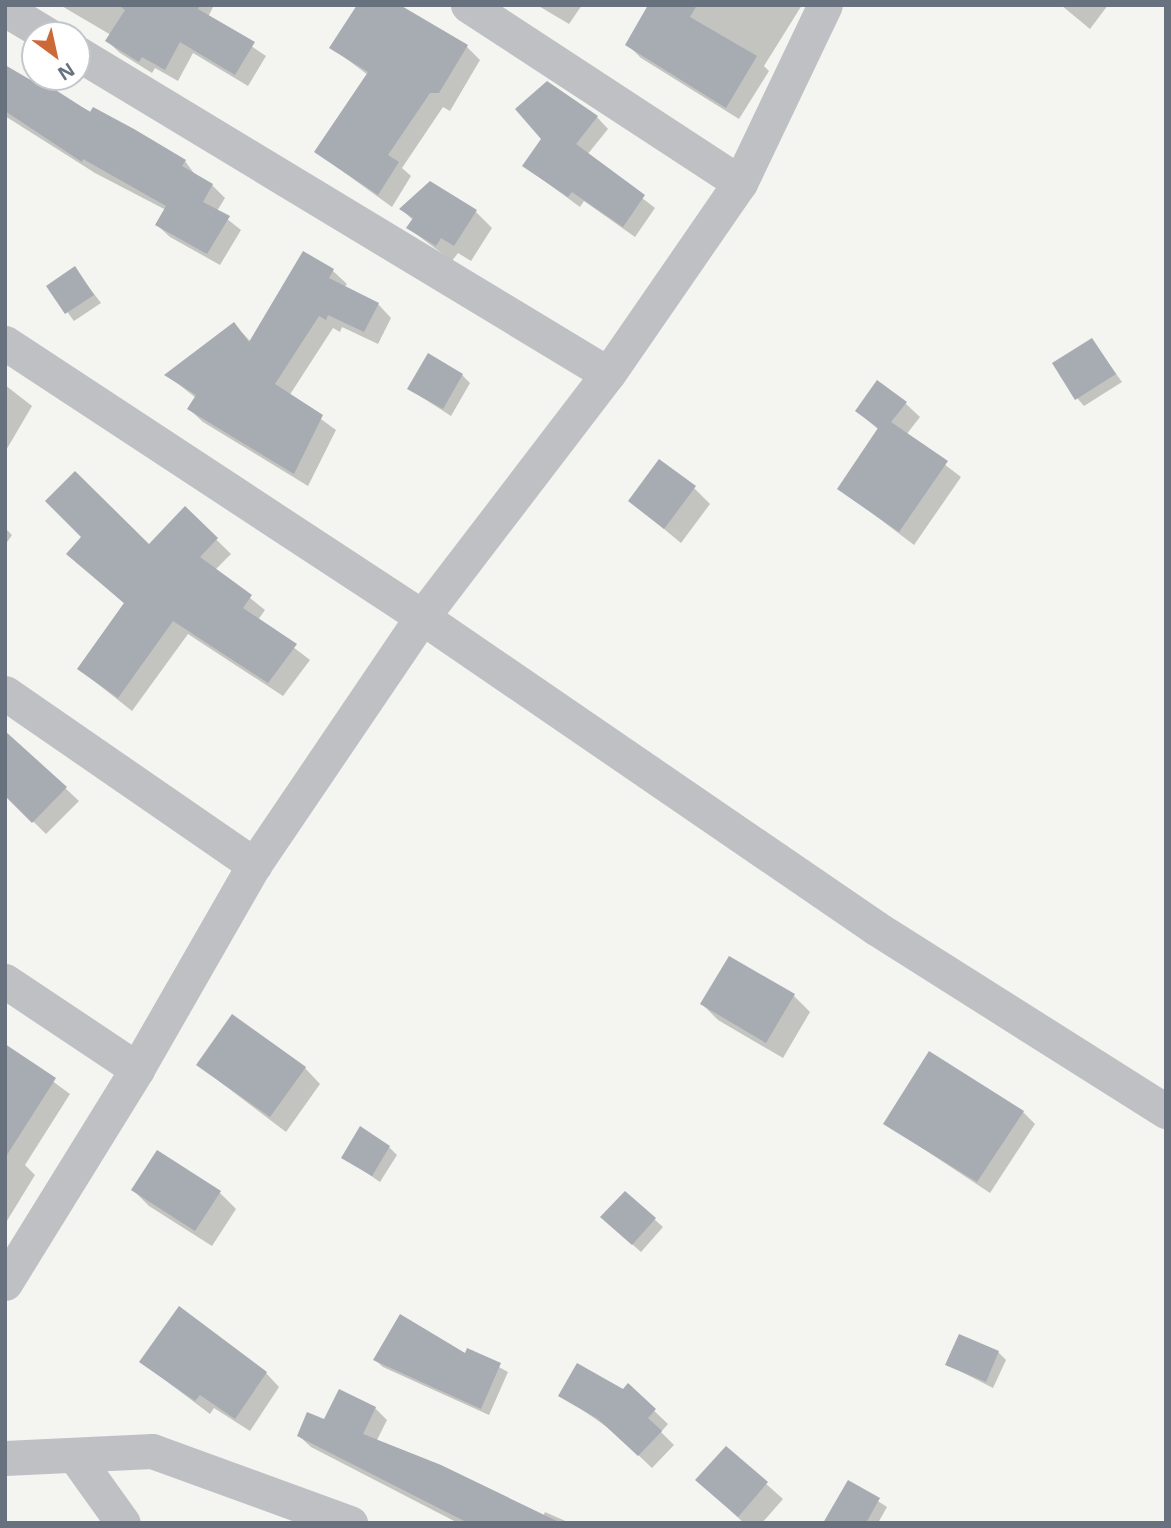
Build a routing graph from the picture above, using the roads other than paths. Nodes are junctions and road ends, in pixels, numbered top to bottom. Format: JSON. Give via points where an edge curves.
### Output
{"nodes":[{"id":1,"x":468,"y":5,"type":"edge"},
{"id":2,"x":825,"y":5,"type":"edge"},
{"id":3,"x":5,"y":9,"type":"edge"},
{"id":4,"x":25,"y":21,"type":"edge"},
{"id":5,"x":91,"y":61,"type":"edge"},
{"id":6,"x":740,"y":183,"type":"junction"},
{"id":7,"x":5,"y":343,"type":"edge"},
{"id":8,"x":608,"y":374,"type":"junction"},
{"id":9,"x":422,"y":617,"type":"junction"},
{"id":10,"x":5,"y":693,"type":"edge"},
{"id":11,"x":254,"y":865,"type":"junction"},
{"id":12,"x":5,"y":981,"type":"edge"},
{"id":13,"x":137,"y":1069,"type":"junction"},
{"id":14,"x":1166,"y":1111,"type":"edge"},
{"id":15,"x":5,"y":1283,"type":"edge"},
{"id":16,"x":75,"y":1456,"type":"junction"},
{"id":17,"x":5,"y":1458,"type":"edge"},
{"id":18,"x":123,"y":1523,"type":"edge"},
{"id":19,"x":351,"y":1523,"type":"edge"}],
"edges":[{"from":1,"to":6,"type":"street"},
{"from":2,"to":6,"type":"street"},
{"from":3,"to":4,"type":"street"},
{"from":5,"to":8,"type":"street"},
{"from":6,"to":8,"type":"street"},
{"from":7,"to":9,"type":"street"},
{"from":8,"to":9,"type":"street"},
{"from":9,"to":11,"type":"street"},
{"from":9,"to":14,"type":"street","via":[[876,928]]},
{"from":10,"to":11,"type":"street"},
{"from":11,"to":13,"type":"street"},
{"from":12,"to":13,"type":"street"},
{"from":13,"to":15,"type":"street"},
{"from":16,"to":17,"type":"street"},
{"from":16,"to":18,"type":"street"},
{"from":16,"to":19,"type":"street","via":[[152,1451]]}]}
